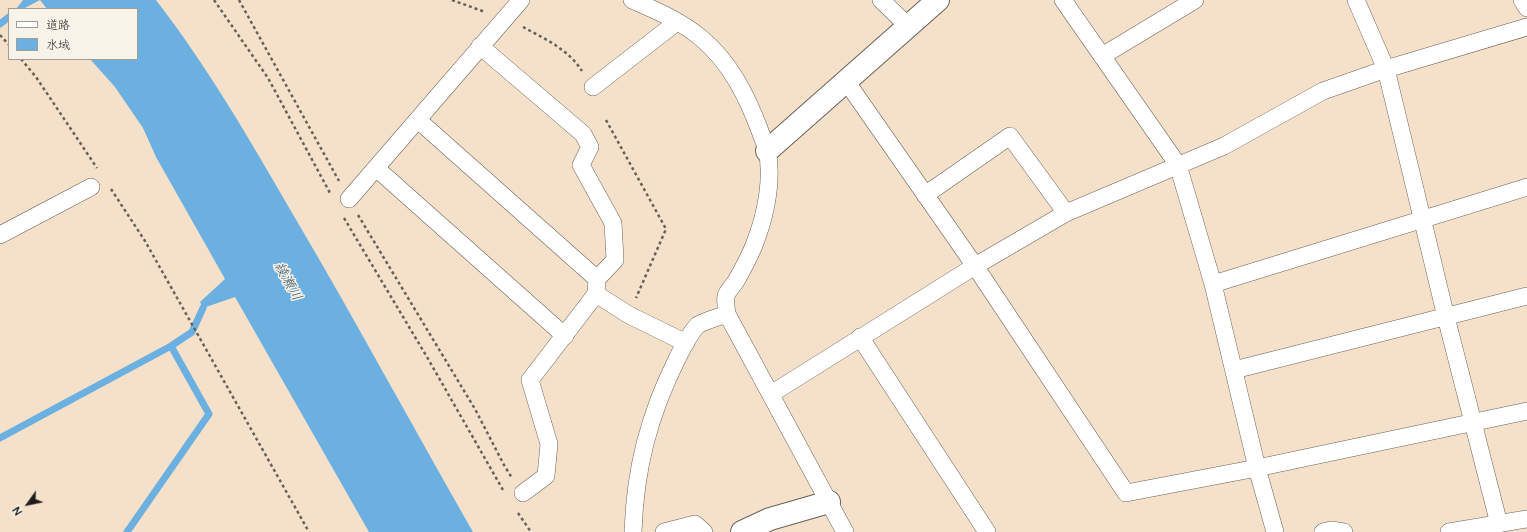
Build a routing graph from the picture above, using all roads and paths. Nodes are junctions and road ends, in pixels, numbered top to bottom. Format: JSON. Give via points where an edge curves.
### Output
{"nodes":[{"id":1,"x":214,"y":0,"type":"edge"},
{"id":2,"x":239,"y":0,"type":"edge"},
{"id":3,"x":452,"y":0,"type":"edge"},
{"id":4,"x":521,"y":0,"type":"edge"},
{"id":5,"x":632,"y":0,"type":"edge"},
{"id":6,"x":882,"y":0,"type":"edge"},
{"id":7,"x":938,"y":0,"type":"edge"},
{"id":8,"x":1063,"y":0,"type":"edge"},
{"id":9,"x":1195,"y":0,"type":"edge"},
{"id":10,"x":1356,"y":0,"type":"edge"},
{"id":11,"x":1522,"y":0,"type":"edge"},
{"id":12,"x":1527,"y":8,"type":"edge"},
{"id":13,"x":505,"y":20,"type":"junction"},
{"id":14,"x":677,"y":22,"type":"junction"},
{"id":15,"x":908,"y":26,"type":"junction"},
{"id":16,"x":1527,"y":27,"type":"edge"},
{"id":17,"x":0,"y":35,"type":"edge"},
{"id":18,"x":8,"y":45,"type":"edge"},
{"id":19,"x":480,"y":46,"type":"junction"},
{"id":20,"x":1102,"y":56,"type":"junction"},
{"id":21,"x":22,"y":60,"type":"edge"},
{"id":22,"x":1386,"y":69,"type":"junction"},
{"id":23,"x":846,"y":82,"type":"junction"},
{"id":24,"x":593,"y":88,"type":"joint"},
{"id":25,"x":418,"y":120,"type":"junction"},
{"id":26,"x":606,"y":120,"type":"dead end"},
{"id":27,"x":767,"y":151,"type":"junction"},
{"id":28,"x":1178,"y":165,"type":"junction"},
{"id":29,"x":376,"y":168,"type":"junction"},
{"id":30,"x":97,"y":169,"type":"dead end"},
{"id":31,"x":91,"y":187,"type":"dead end"},
{"id":32,"x":1527,"y":187,"type":"edge"},
{"id":33,"x":110,"y":188,"type":"dead end"},
{"id":34,"x":925,"y":195,"type":"junction"},
{"id":35,"x":341,"y":198,"type":"junction"},
{"id":36,"x":1066,"y":213,"type":"junction"},
{"id":37,"x":344,"y":218,"type":"dead end"},
{"id":38,"x":1421,"y":219,"type":"junction"},
{"id":39,"x":2,"y":229,"type":"edge"},
{"id":40,"x":975,"y":266,"type":"junction"},
{"id":41,"x":1213,"y":284,"type":"junction"},
{"id":42,"x":596,"y":286,"type":"junction"},
{"id":43,"x":1527,"y":296,"type":"edge"},
{"id":44,"x":727,"y":314,"type":"junction"},
{"id":45,"x":628,"y":315,"type":"junction"},
{"id":46,"x":1446,"y":317,"type":"junction"},
{"id":47,"x":565,"y":336,"type":"junction"},
{"id":48,"x":860,"y":337,"type":"junction"},
{"id":49,"x":686,"y":343,"type":"junction"},
{"id":50,"x":1234,"y":370,"type":"junction"},
{"id":51,"x":771,"y":394,"type":"junction"},
{"id":52,"x":1527,"y":411,"type":"edge"},
{"id":53,"x":1472,"y":422,"type":"junction"},
{"id":54,"x":1257,"y":468,"type":"junction"},
{"id":55,"x":515,"y":499,"type":"junction"},
{"id":56,"x":829,"y":502,"type":"junction"},
{"id":57,"x":1527,"y":519,"type":"edge"},
{"id":58,"x":1499,"y":524,"type":"junction"},
{"id":59,"x":309,"y":532,"type":"edge"},
{"id":60,"x":531,"y":532,"type":"edge"},
{"id":61,"x":633,"y":532,"type":"edge"},
{"id":62,"x":664,"y":532,"type":"edge"},
{"id":63,"x":704,"y":532,"type":"edge"},
{"id":64,"x":742,"y":532,"type":"edge"},
{"id":65,"x":845,"y":532,"type":"edge"},
{"id":66,"x":987,"y":532,"type":"edge"},
{"id":67,"x":1275,"y":532,"type":"edge"},
{"id":68,"x":1323,"y":532,"type":"edge"},
{"id":69,"x":1344,"y":532,"type":"edge"},
{"id":70,"x":1449,"y":532,"type":"edge"}],
"edges":[{"from":1,"to":35,"type":"path","via":[[268,78]]},
{"from":2,"to":35,"type":"path"},
{"from":3,"to":13,"type":"path"},
{"from":4,"to":13,"type":"street"},
{"from":5,"to":14,"type":"street"},
{"from":6,"to":15,"type":"street"},
{"from":7,"to":15,"type":"street"},
{"from":8,"to":20,"type":"street"},
{"from":9,"to":20,"type":"street"},
{"from":10,"to":22,"type":"street"},
{"from":11,"to":12,"type":"street"},
{"from":13,"to":19,"type":"street"},
{"from":13,"to":24,"type":"path","via":[[561,48],[576,62]]},
{"from":14,"to":24,"type":"street"},
{"from":14,"to":27,"type":"street","via":[[701,38],[727,66],[742,89]]},
{"from":15,"to":23,"type":"street"},
{"from":16,"to":22,"type":"street"},
{"from":17,"to":18,"type":"path"},
{"from":19,"to":25,"type":"street"},
{"from":19,"to":42,"type":"street","via":[[583,134],[590,147],[581,165],[613,223],[615,260]]},
{"from":20,"to":28,"type":"street"},
{"from":21,"to":30,"type":"path","via":[[36,77]]},
{"from":22,"to":28,"type":"street","via":[[1323,91],[1224,146]]},
{"from":22,"to":38,"type":"street"},
{"from":23,"to":27,"type":"street"},
{"from":23,"to":34,"type":"street"},
{"from":25,"to":29,"type":"street"},
{"from":25,"to":42,"type":"street"},
{"from":26,"to":45,"type":"path","via":[[666,229]]},
{"from":27,"to":44,"type":"street","via":[[768,188],[764,216],[754,247],[727,294]]},
{"from":28,"to":36,"type":"street"},
{"from":28,"to":41,"type":"street"},
{"from":29,"to":35,"type":"street"},
{"from":29,"to":47,"type":"street"},
{"from":31,"to":39,"type":"street"},
{"from":32,"to":38,"type":"street"},
{"from":33,"to":59,"type":"path","via":[[145,241]]},
{"from":34,"to":36,"type":"street","via":[[1010,136]]},
{"from":34,"to":40,"type":"street"},
{"from":35,"to":55,"type":"path","via":[[475,409],[504,465]]},
{"from":36,"to":40,"type":"street"},
{"from":37,"to":55,"type":"path"},
{"from":38,"to":41,"type":"street"},
{"from":38,"to":46,"type":"street"},
{"from":40,"to":48,"type":"street"},
{"from":40,"to":54,"type":"street","via":[[1126,493]]},
{"from":41,"to":50,"type":"street"},
{"from":42,"to":45,"type":"street"},
{"from":42,"to":47,"type":"street"},
{"from":43,"to":46,"type":"street"},
{"from":44,"to":49,"type":"street","via":[[698,325]]},
{"from":44,"to":51,"type":"street"},
{"from":45,"to":49,"type":"street"},
{"from":46,"to":50,"type":"street"},
{"from":46,"to":53,"type":"street"},
{"from":47,"to":55,"type":"street","via":[[530,380],[549,444],[546,476]]},
{"from":48,"to":51,"type":"street"},
{"from":48,"to":66,"type":"street"},
{"from":49,"to":61,"type":"street","via":[[654,411],[640,462],[634,501]]},
{"from":50,"to":54,"type":"street"},
{"from":51,"to":56,"type":"street"},
{"from":52,"to":53,"type":"street"},
{"from":53,"to":54,"type":"street"},
{"from":53,"to":58,"type":"street"},
{"from":54,"to":67,"type":"street"},
{"from":55,"to":60,"type":"path"},
{"from":56,"to":64,"type":"street","via":[[770,519]]},
{"from":56,"to":65,"type":"street"},
{"from":57,"to":58,"type":"street"},
{"from":58,"to":70,"type":"street"},
{"from":62,"to":63,"type":"street","via":[[695,524]]},
{"from":68,"to":69,"type":"street"}]}
